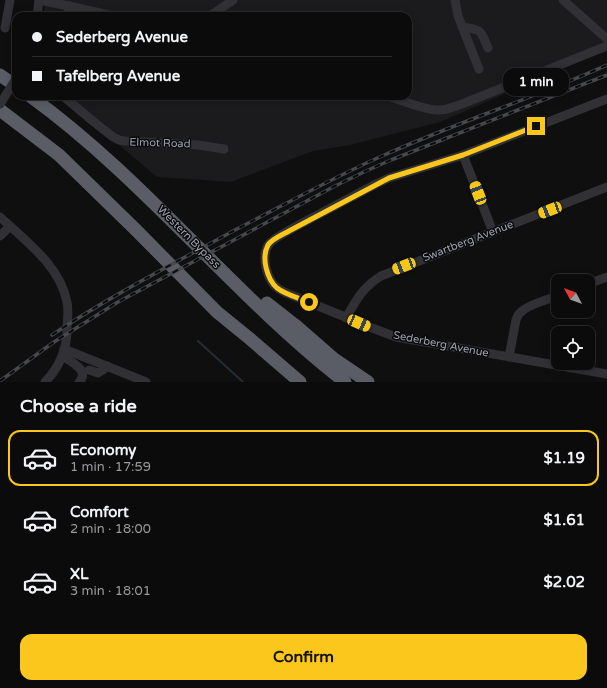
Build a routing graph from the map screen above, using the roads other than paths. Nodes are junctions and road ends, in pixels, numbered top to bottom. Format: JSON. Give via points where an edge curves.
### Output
{"nodes":[{"id":1,"x":10,"y":0,"type":"edge"},
{"id":2,"x":39,"y":0,"type":"edge"},
{"id":3,"x":234,"y":0,"type":"edge"},
{"id":4,"x":455,"y":0,"type":"edge"},
{"id":5,"x":563,"y":0,"type":"edge"},
{"id":6,"x":69,"y":6,"type":"junction"},
{"id":7,"x":38,"y":12,"type":"edge"},
{"id":8,"x":68,"y":12,"type":"edge"},
{"id":9,"x":95,"y":12,"type":"edge"},
{"id":10,"x":216,"y":12,"type":"edge"},
{"id":11,"x":4,"y":24,"type":"edge"},
{"id":12,"x":462,"y":27,"type":"junction"},
{"id":13,"x":607,"y":38,"type":"edge"},
{"id":14,"x":607,"y":46,"type":"edge"},
{"id":15,"x":488,"y":48,"type":"dead end"},
{"id":16,"x":479,"y":69,"type":"dead end"},
{"id":17,"x":0,"y":75,"type":"edge"},
{"id":18,"x":12,"y":83,"type":"edge"},
{"id":19,"x":12,"y":85,"type":"edge"},
{"id":20,"x":607,"y":99,"type":"edge"},
{"id":21,"x":35,"y":100,"type":"edge"},
{"id":22,"x":69,"y":100,"type":"edge"},
{"id":23,"x":400,"y":100,"type":"edge"},
{"id":24,"x":0,"y":104,"type":"edge"},
{"id":25,"x":0,"y":110,"type":"edge"},
{"id":26,"x":224,"y":149,"type":"dead end"},
{"id":27,"x":463,"y":155,"type":"junction"},
{"id":28,"x":607,"y":187,"type":"edge"},
{"id":29,"x":0,"y":217,"type":"edge"},
{"id":30,"x":10,"y":226,"type":"junction"},
{"id":31,"x":493,"y":232,"type":"junction"},
{"id":32,"x":0,"y":236,"type":"edge"},
{"id":33,"x":212,"y":260,"type":"junction"},
{"id":34,"x":607,"y":277,"type":"edge"},
{"id":35,"x":595,"y":281,"type":"edge"},
{"id":36,"x":551,"y":299,"type":"edge"},
{"id":37,"x":217,"y":312,"type":"junction"},
{"id":38,"x":346,"y":318,"type":"junction"},
{"id":39,"x":63,"y":352,"type":"junction"},
{"id":40,"x":509,"y":357,"type":"junction"},
{"id":41,"x":107,"y":366,"type":"junction"},
{"id":42,"x":89,"y":370,"type":"dead end"},
{"id":43,"x":607,"y":374,"type":"edge"},
{"id":44,"x":45,"y":382,"type":"edge"},
{"id":45,"x":79,"y":382,"type":"edge"},
{"id":46,"x":146,"y":382,"type":"edge"},
{"id":47,"x":286,"y":382,"type":"edge"},
{"id":48,"x":300,"y":382,"type":"edge"},
{"id":49,"x":345,"y":382,"type":"edge"},
{"id":50,"x":368,"y":382,"type":"edge"}],
"edges":[{"from":1,"to":11,"type":"street"},
{"from":2,"to":6,"type":"street"},
{"from":2,"to":7,"type":"street"},
{"from":3,"to":10,"type":"street"},
{"from":4,"to":12,"type":"street"},
{"from":5,"to":13,"type":"street"},
{"from":6,"to":8,"type":"street"},
{"from":6,"to":9,"type":"street"},
{"from":12,"to":15,"type":"street","via":[[482,33]]},
{"from":12,"to":16,"type":"street"},
{"from":14,"to":23,"type":"street","via":[[442,110]]},
{"from":17,"to":18,"type":"highway"},
{"from":19,"to":24,"type":"street","bridge":true},
{"from":20,"to":27,"type":"street"},
{"from":21,"to":33,"type":"highway","name":"Western Bypass","via":[[80,135],[129,179]]},
{"from":22,"to":26,"type":"street","name":"Elmot Road","via":[[113,138],[125,142],[198,145]]},
{"from":25,"to":37,"type":"highway","via":[[59,155]]},
{"from":27,"to":31,"type":"street"},
{"from":27,"to":38,"type":"street","name":"Sederberg Avenue","via":[[389,178],[289,231],[268,245],[265,262],[273,284],[278,289]]},
{"from":28,"to":31,"type":"street","name":"Swartberg Avenue"},
{"from":29,"to":30,"type":"street"},
{"from":30,"to":32,"type":"street"},
{"from":30,"to":39,"type":"street","via":[[42,257],[64,289],[68,304],[67,339]]},
{"from":31,"to":38,"type":"street","name":"Swartberg Avenue","via":[[381,276],[370,283],[356,299]]},
{"from":33,"to":49,"type":"highway","name":"Western Bypass","via":[[293,338]]},
{"from":33,"to":50,"type":"highway","via":[[334,359]]},
{"from":34,"to":35,"type":"street"},
{"from":36,"to":40,"type":"street","via":[[529,307],[518,316]]},
{"from":37,"to":47,"type":"highway","via":[[243,342]]},
{"from":37,"to":48,"type":"highway"},
{"from":38,"to":40,"type":"street","name":"Sederberg Avenue","via":[[396,336]]},
{"from":39,"to":41,"type":"street"},
{"from":39,"to":44,"type":"street"},
{"from":39,"to":45,"type":"street","via":[[80,368],[83,377]]},
{"from":40,"to":43,"type":"street","name":"Sederberg Avenue"},
{"from":41,"to":42,"type":"street","via":[[98,373]]},
{"from":41,"to":46,"type":"street"}]}
